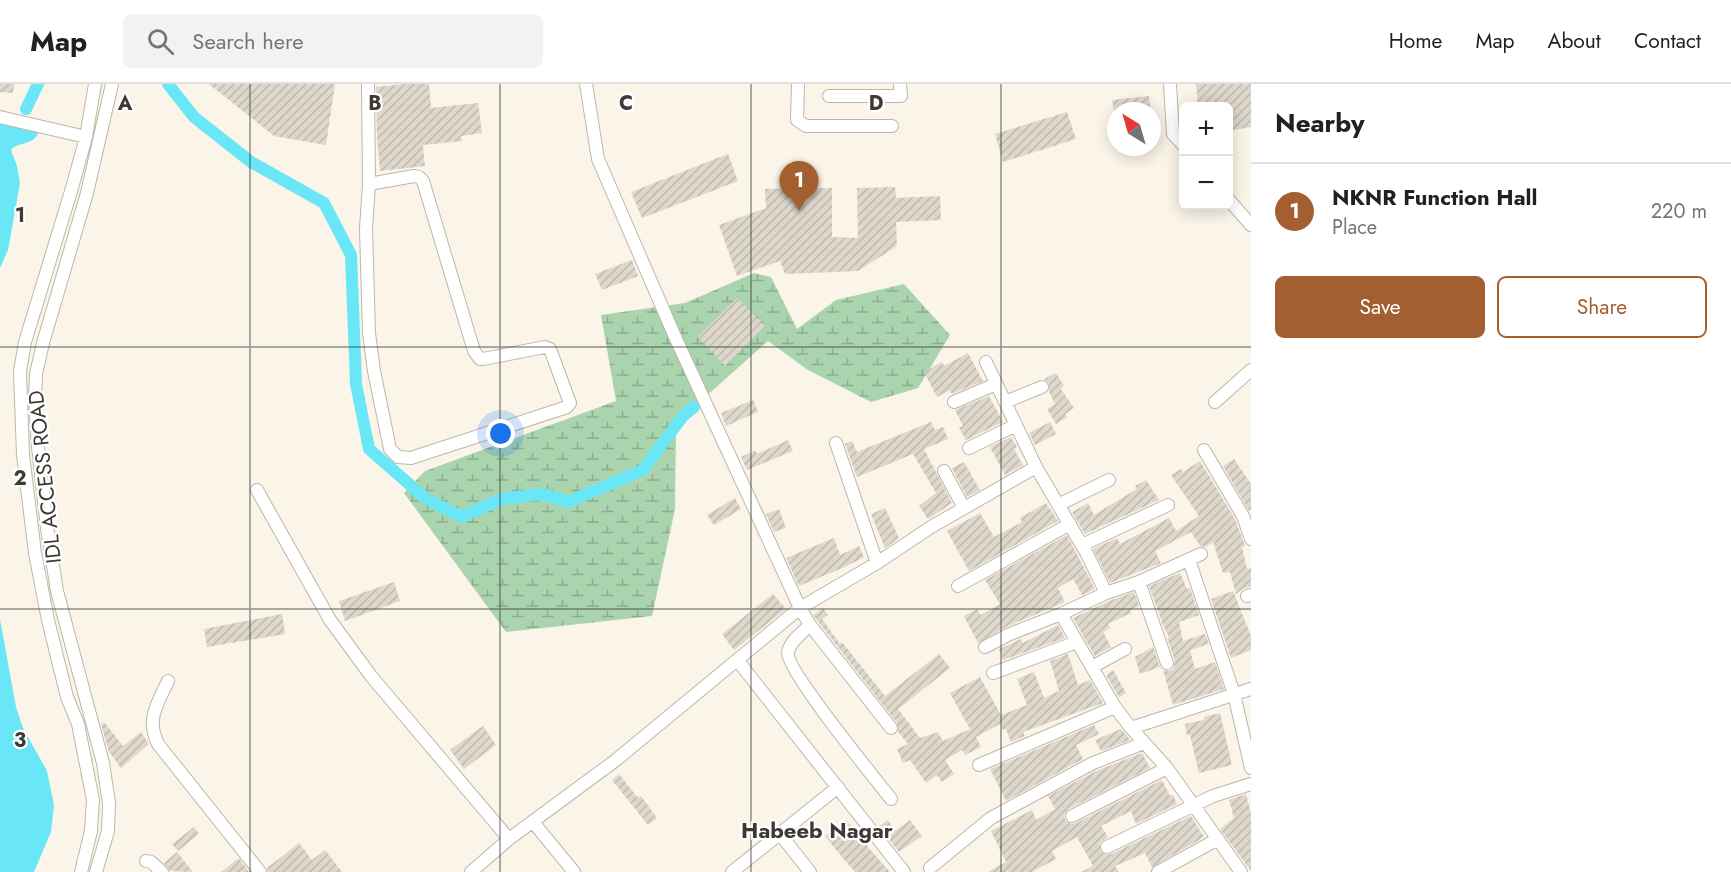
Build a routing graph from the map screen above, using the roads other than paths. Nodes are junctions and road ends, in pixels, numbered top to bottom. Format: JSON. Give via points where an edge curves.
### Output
{"nodes":[{"id":1,"x":95,"y":84,"type":"edge"},
{"id":2,"x":112,"y":84,"type":"edge"},
{"id":3,"x":368,"y":84,"type":"edge"},
{"id":4,"x":586,"y":84,"type":"edge"},
{"id":5,"x":798,"y":84,"type":"edge"},
{"id":6,"x":900,"y":84,"type":"edge"},
{"id":7,"x":1170,"y":84,"type":"edge"},
{"id":8,"x":829,"y":96,"type":"dead end"},
{"id":9,"x":0,"y":117,"type":"edge"},
{"id":10,"x":892,"y":126,"type":"dead end"},
{"id":11,"x":86,"y":137,"type":"junction"},
{"id":12,"x":1179,"y":141,"type":"edge"},
{"id":13,"x":369,"y":184,"type":"junction"},
{"id":14,"x":1233,"y":205,"type":"edge"},
{"id":15,"x":1251,"y":225,"type":"edge"},
{"id":16,"x":986,"y":362,"type":"dead end"},
{"id":17,"x":1251,"y":370,"type":"edge"},
{"id":18,"x":996,"y":384,"type":"junction"},
{"id":19,"x":1042,"y":387,"type":"dead end"},
{"id":20,"x":954,"y":402,"type":"dead end"},
{"id":21,"x":1005,"y":402,"type":"junction"},
{"id":22,"x":1215,"y":402,"type":"dead end"},
{"id":23,"x":1016,"y":425,"type":"junction"},
{"id":24,"x":836,"y":443,"type":"dead end"},
{"id":25,"x":969,"y":448,"type":"dead end"},
{"id":26,"x":1204,"y":450,"type":"dead end"},
{"id":27,"x":1036,"y":466,"type":"junction"},
{"id":28,"x":944,"y":471,"type":"dead end"},
{"id":29,"x":1109,"y":480,"type":"dead end"},
{"id":30,"x":258,"y":490,"type":"dead end"},
{"id":31,"x":1058,"y":505,"type":"junction"},
{"id":32,"x":1168,"y":505,"type":"dead end"},
{"id":33,"x":964,"y":508,"type":"junction"},
{"id":34,"x":1070,"y":524,"type":"junction"},
{"id":35,"x":1251,"y":538,"type":"edge"},
{"id":36,"x":1082,"y":545,"type":"junction"},
{"id":37,"x":1201,"y":554,"type":"dead end"},
{"id":38,"x":1189,"y":560,"type":"junction"},
{"id":39,"x":877,"y":563,"type":"junction"},
{"id":40,"x":1139,"y":582,"type":"junction"},
{"id":41,"x":958,"y":586,"type":"dead end"},
{"id":42,"x":1106,"y":593,"type":"junction"},
{"id":43,"x":800,"y":608,"type":"junction"},
{"id":44,"x":1061,"y":614,"type":"junction"},
{"id":45,"x":810,"y":625,"type":"junction"},
{"id":46,"x":1077,"y":642,"type":"junction"},
{"id":47,"x":985,"y":647,"type":"dead end"},
{"id":48,"x":1125,"y":649,"type":"dead end"},
{"id":49,"x":738,"y":661,"type":"junction"},
{"id":50,"x":1167,"y":663,"type":"dead end"},
{"id":51,"x":1092,"y":667,"type":"junction"},
{"id":52,"x":993,"y":673,"type":"dead end"},
{"id":53,"x":168,"y":681,"type":"dead end"},
{"id":54,"x":1251,"y":689,"type":"edge"},
{"id":55,"x":1234,"y":694,"type":"junction"},
{"id":56,"x":1115,"y":707,"type":"junction"},
{"id":57,"x":891,"y":728,"type":"dead end"},
{"id":58,"x":1131,"y":728,"type":"junction"},
{"id":59,"x":1144,"y":742,"type":"junction"},
{"id":60,"x":979,"y":765,"type":"dead end"},
{"id":61,"x":1167,"y":768,"type":"junction"},
{"id":62,"x":1251,"y":768,"type":"edge"},
{"id":63,"x":1251,"y":784,"type":"edge"},
{"id":64,"x":838,"y":787,"type":"junction"},
{"id":65,"x":891,"y":800,"type":"dead end"},
{"id":66,"x":1192,"y":806,"type":"junction"},
{"id":67,"x":1072,"y":816,"type":"dead end"},
{"id":68,"x":533,"y":822,"type":"junction"},
{"id":69,"x":780,"y":834,"type":"junction"},
{"id":70,"x":509,"y":839,"type":"junction"},
{"id":71,"x":1218,"y":839,"type":"junction"},
{"id":72,"x":1107,"y":847,"type":"dead end"},
{"id":73,"x":146,"y":861,"type":"dead end"},
{"id":74,"x":930,"y":868,"type":"dead end"},
{"id":75,"x":81,"y":872,"type":"edge"},
{"id":76,"x":96,"y":872,"type":"edge"},
{"id":77,"x":162,"y":872,"type":"edge"},
{"id":78,"x":260,"y":872,"type":"edge"},
{"id":79,"x":471,"y":872,"type":"edge"},
{"id":80,"x":574,"y":872,"type":"edge"},
{"id":81,"x":732,"y":872,"type":"edge"},
{"id":82,"x":810,"y":872,"type":"edge"},
{"id":83,"x":904,"y":872,"type":"edge"},
{"id":84,"x":1158,"y":872,"type":"edge"},
{"id":85,"x":1241,"y":872,"type":"edge"}],
"edges":[{"from":1,"to":11,"type":"street"},
{"from":2,"to":76,"type":"street","name":"IDL ACCESS ROAD","via":[[87,193],[43,343],[35,398],[57,591],[103,763],[109,802],[108,831]]},
{"from":3,"to":13,"type":"street"},
{"from":4,"to":43,"type":"street","via":[[598,159]]},
{"from":5,"to":10,"type":"street","via":[[797,120],[806,126]]},
{"from":6,"to":8,"type":"street","via":[[901,96]]},
{"from":7,"to":12,"type":"street","via":[[1173,134]]},
{"from":9,"to":11,"type":"street"},
{"from":11,"to":75,"type":"street","via":[[25,342],[19,400],[25,478],[42,591],[78,724],[93,800],[91,831]]},
{"from":13,"to":13,"type":"street","via":[[419,177],[423,181],[474,351],[483,359],[550,349],[570,403],[567,407],[411,458],[398,457],[390,450],[369,333]]},
{"from":14,"to":15,"type":"street"},
{"from":16,"to":18,"type":"street"},
{"from":17,"to":22,"type":"street"},
{"from":18,"to":20,"type":"street"},
{"from":18,"to":21,"type":"street"},
{"from":19,"to":21,"type":"street"},
{"from":21,"to":23,"type":"street"},
{"from":23,"to":25,"type":"street"},
{"from":23,"to":27,"type":"street"},
{"from":24,"to":39,"type":"street"},
{"from":26,"to":35,"type":"street","via":[[1243,516]]},
{"from":27,"to":31,"type":"street"},
{"from":27,"to":33,"type":"street"},
{"from":28,"to":33,"type":"street"},
{"from":29,"to":31,"type":"street"},
{"from":30,"to":70,"type":"street","via":[[330,620],[371,676]]},
{"from":31,"to":34,"type":"street"},
{"from":32,"to":36,"type":"street"},
{"from":33,"to":39,"type":"street"},
{"from":34,"to":36,"type":"street"},
{"from":34,"to":41,"type":"street"},
{"from":36,"to":42,"type":"street"},
{"from":37,"to":38,"type":"street"},
{"from":38,"to":40,"type":"street"},
{"from":38,"to":55,"type":"street"},
{"from":39,"to":43,"type":"street"},
{"from":40,"to":42,"type":"street"},
{"from":40,"to":50,"type":"street"},
{"from":42,"to":44,"type":"street"},
{"from":43,"to":45,"type":"street"},
{"from":43,"to":49,"type":"street"},
{"from":44,"to":46,"type":"street"},
{"from":44,"to":47,"type":"street"},
{"from":45,"to":57,"type":"street"},
{"from":45,"to":65,"type":"street","via":[[794,640],[788,659]]},
{"from":46,"to":51,"type":"street"},
{"from":46,"to":52,"type":"street"},
{"from":48,"to":51,"type":"street"},
{"from":49,"to":64,"type":"street"},
{"from":49,"to":68,"type":"street"},
{"from":51,"to":56,"type":"street"},
{"from":53,"to":78,"type":"street","via":[[152,732]]},
{"from":54,"to":55,"type":"street"},
{"from":55,"to":58,"type":"street"},
{"from":55,"to":62,"type":"street"},
{"from":56,"to":58,"type":"street"},
{"from":56,"to":60,"type":"street"},
{"from":58,"to":59,"type":"street"},
{"from":59,"to":61,"type":"street"},
{"from":59,"to":74,"type":"street","via":[[1093,763],[991,818]]},
{"from":61,"to":66,"type":"street"},
{"from":61,"to":67,"type":"street"},
{"from":63,"to":66,"type":"street"},
{"from":64,"to":69,"type":"street"},
{"from":64,"to":83,"type":"street"},
{"from":66,"to":71,"type":"street"},
{"from":66,"to":72,"type":"street"},
{"from":68,"to":70,"type":"street"},
{"from":68,"to":80,"type":"street"},
{"from":69,"to":81,"type":"street"},
{"from":69,"to":82,"type":"street"},
{"from":70,"to":79,"type":"street"},
{"from":71,"to":84,"type":"street"},
{"from":71,"to":85,"type":"street"},
{"from":73,"to":77,"type":"street"}]}
